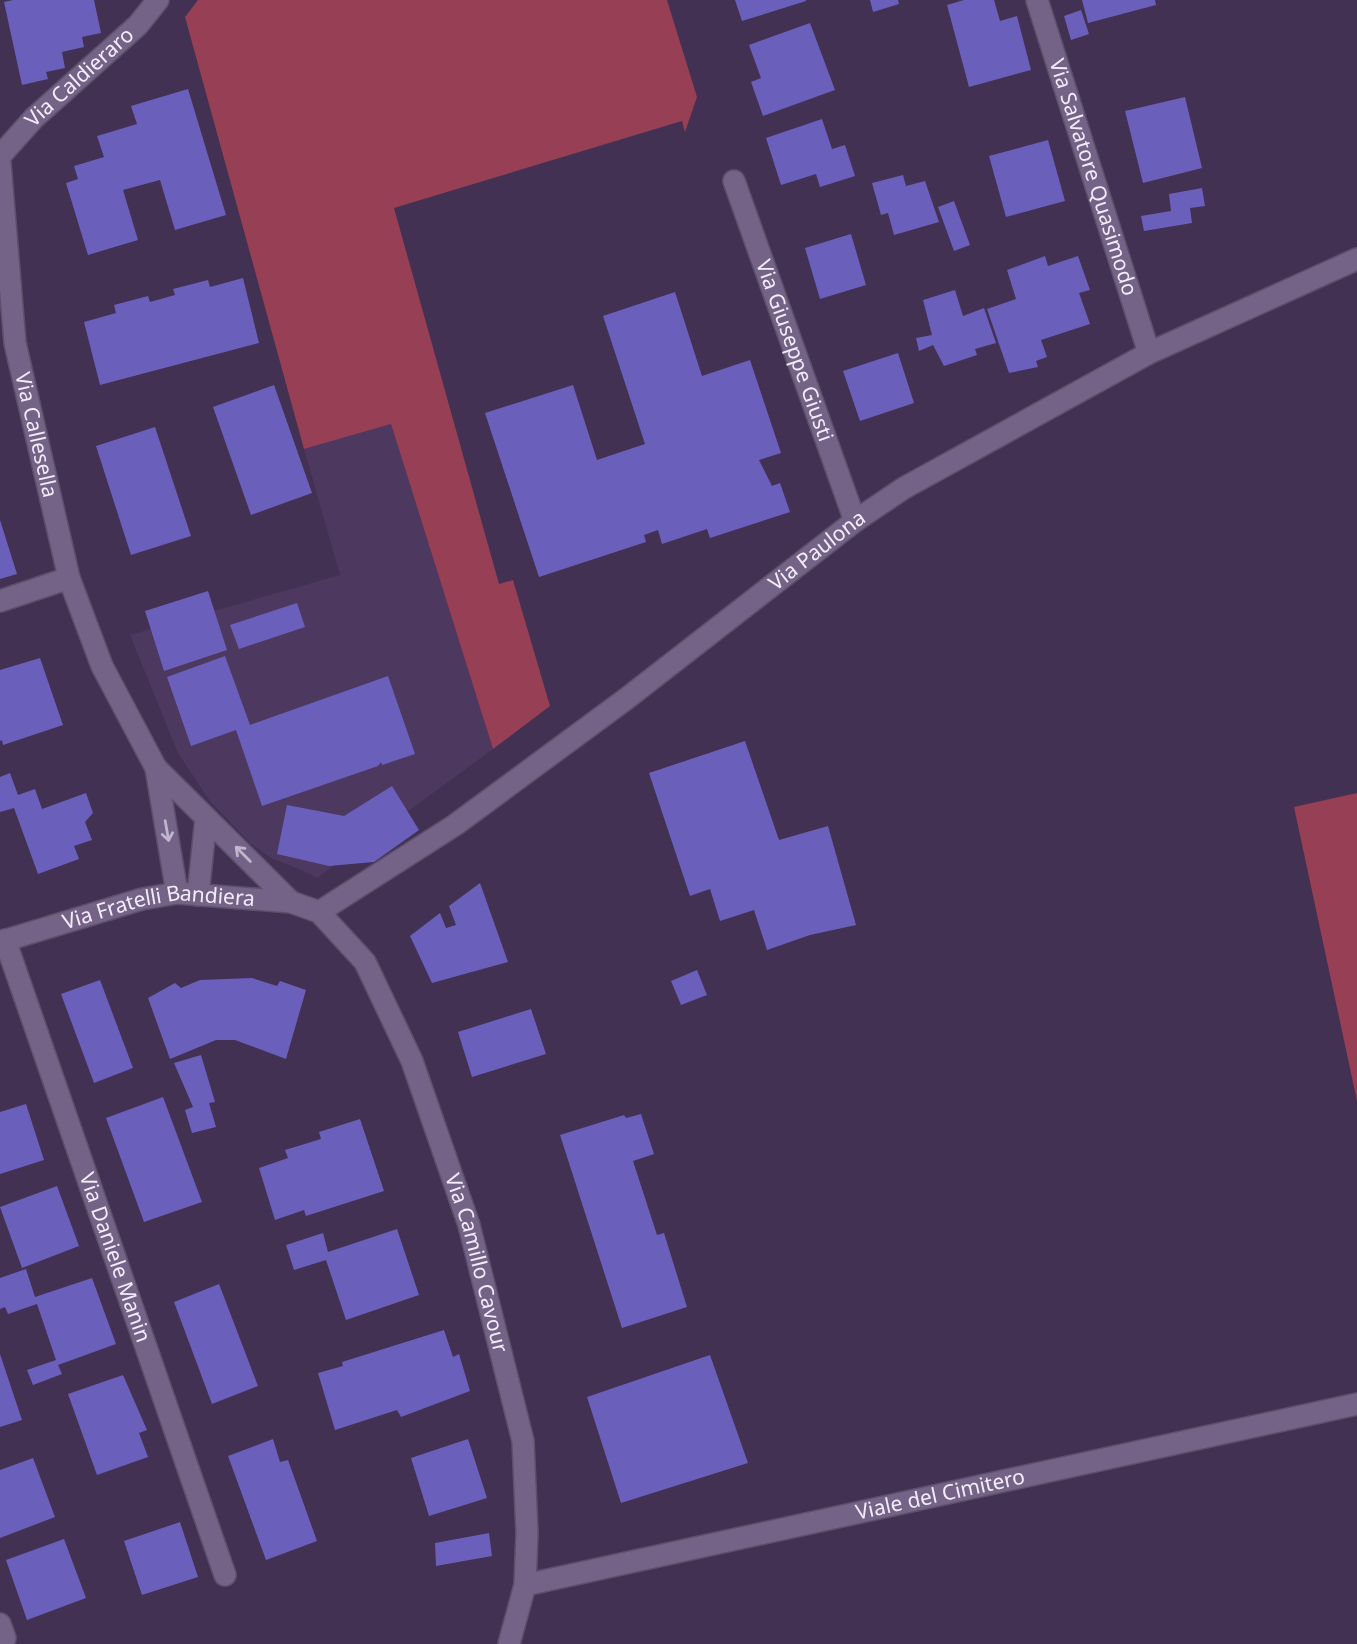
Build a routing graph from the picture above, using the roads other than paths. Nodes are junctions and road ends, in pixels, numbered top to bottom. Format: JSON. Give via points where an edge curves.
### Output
{"nodes":[{"id":1,"x":158,"y":0,"type":"edge"},
{"id":2,"x":1037,"y":0,"type":"edge"},
{"id":3,"x":0,"y":156,"type":"edge"},
{"id":4,"x":0,"y":163,"type":"edge"},
{"id":5,"x":734,"y":181,"type":"dead end"},
{"id":6,"x":1357,"y":259,"type":"edge"},
{"id":7,"x":7,"y":344,"type":"edge"},
{"id":8,"x":1149,"y":353,"type":"junction"},
{"id":9,"x":855,"y":521,"type":"junction"},
{"id":10,"x":69,"y":578,"type":"junction"},
{"id":11,"x":0,"y":601,"type":"edge"},
{"id":12,"x":156,"y":768,"type":"junction"},
{"id":13,"x":206,"y":818,"type":"junction"},
{"id":14,"x":188,"y":894,"type":"junction"},
{"id":15,"x":291,"y":902,"type":"junction"},
{"id":16,"x":319,"y":912,"type":"junction"},
{"id":17,"x":2,"y":941,"type":"edge"},
{"id":18,"x":1357,"y":1404,"type":"edge"},
{"id":19,"x":225,"y":1576,"type":"dead end"},
{"id":20,"x":525,"y":1585,"type":"junction"},
{"id":21,"x":509,"y":1644,"type":"edge"}],
"edges":[{"from":1,"to":3,"type":"street","name":"Via Caldieraro","via":[[138,25],[34,118]]},
{"from":2,"to":8,"type":"street","name":"Via Salvatore Quasimodo"},
{"from":4,"to":7,"type":"street","name":"Via Callesella"},
{"from":5,"to":9,"type":"street","name":"Via Giuseppe Giusti"},
{"from":6,"to":8,"type":"street","name":"Via Paulona"},
{"from":7,"to":10,"type":"street","name":"Via Callesella"},
{"from":8,"to":9,"type":"street","name":"Via Paulona","via":[[904,488]]},
{"from":9,"to":16,"type":"street","name":"Via Paulona","via":[[466,817]]},
{"from":10,"to":11,"type":"street"},
{"from":10,"to":12,"type":"street","name":"Via Callesella","via":[[102,666]]},
{"from":12,"to":13,"type":"street","name":"Via Callesella"},
{"from":12,"to":14,"type":"street","name":"Via Callesella","one_way":true},
{"from":13,"to":14,"type":"street"},
{"from":15,"to":13,"type":"street","name":"Via Callesella","one_way":true},
{"from":14,"to":15,"type":"street","name":"Via Fratelli Bandiera"},
{"from":14,"to":17,"type":"street","name":"Via Fratelli Bandiera","via":[[142,900]]},
{"from":15,"to":16,"type":"street","name":"Via Fratelli Bandiera"},
{"from":16,"to":20,"type":"street","name":"Via Camillo Cavour","via":[[365,962],[412,1061],[469,1225],[523,1441]]},
{"from":17,"to":19,"type":"street","name":"Via Daniele Manin"},
{"from":18,"to":20,"type":"street","name":"Viale del Cimitero"},
{"from":20,"to":21,"type":"street","name":"Via Camillo Cavour"}]}
